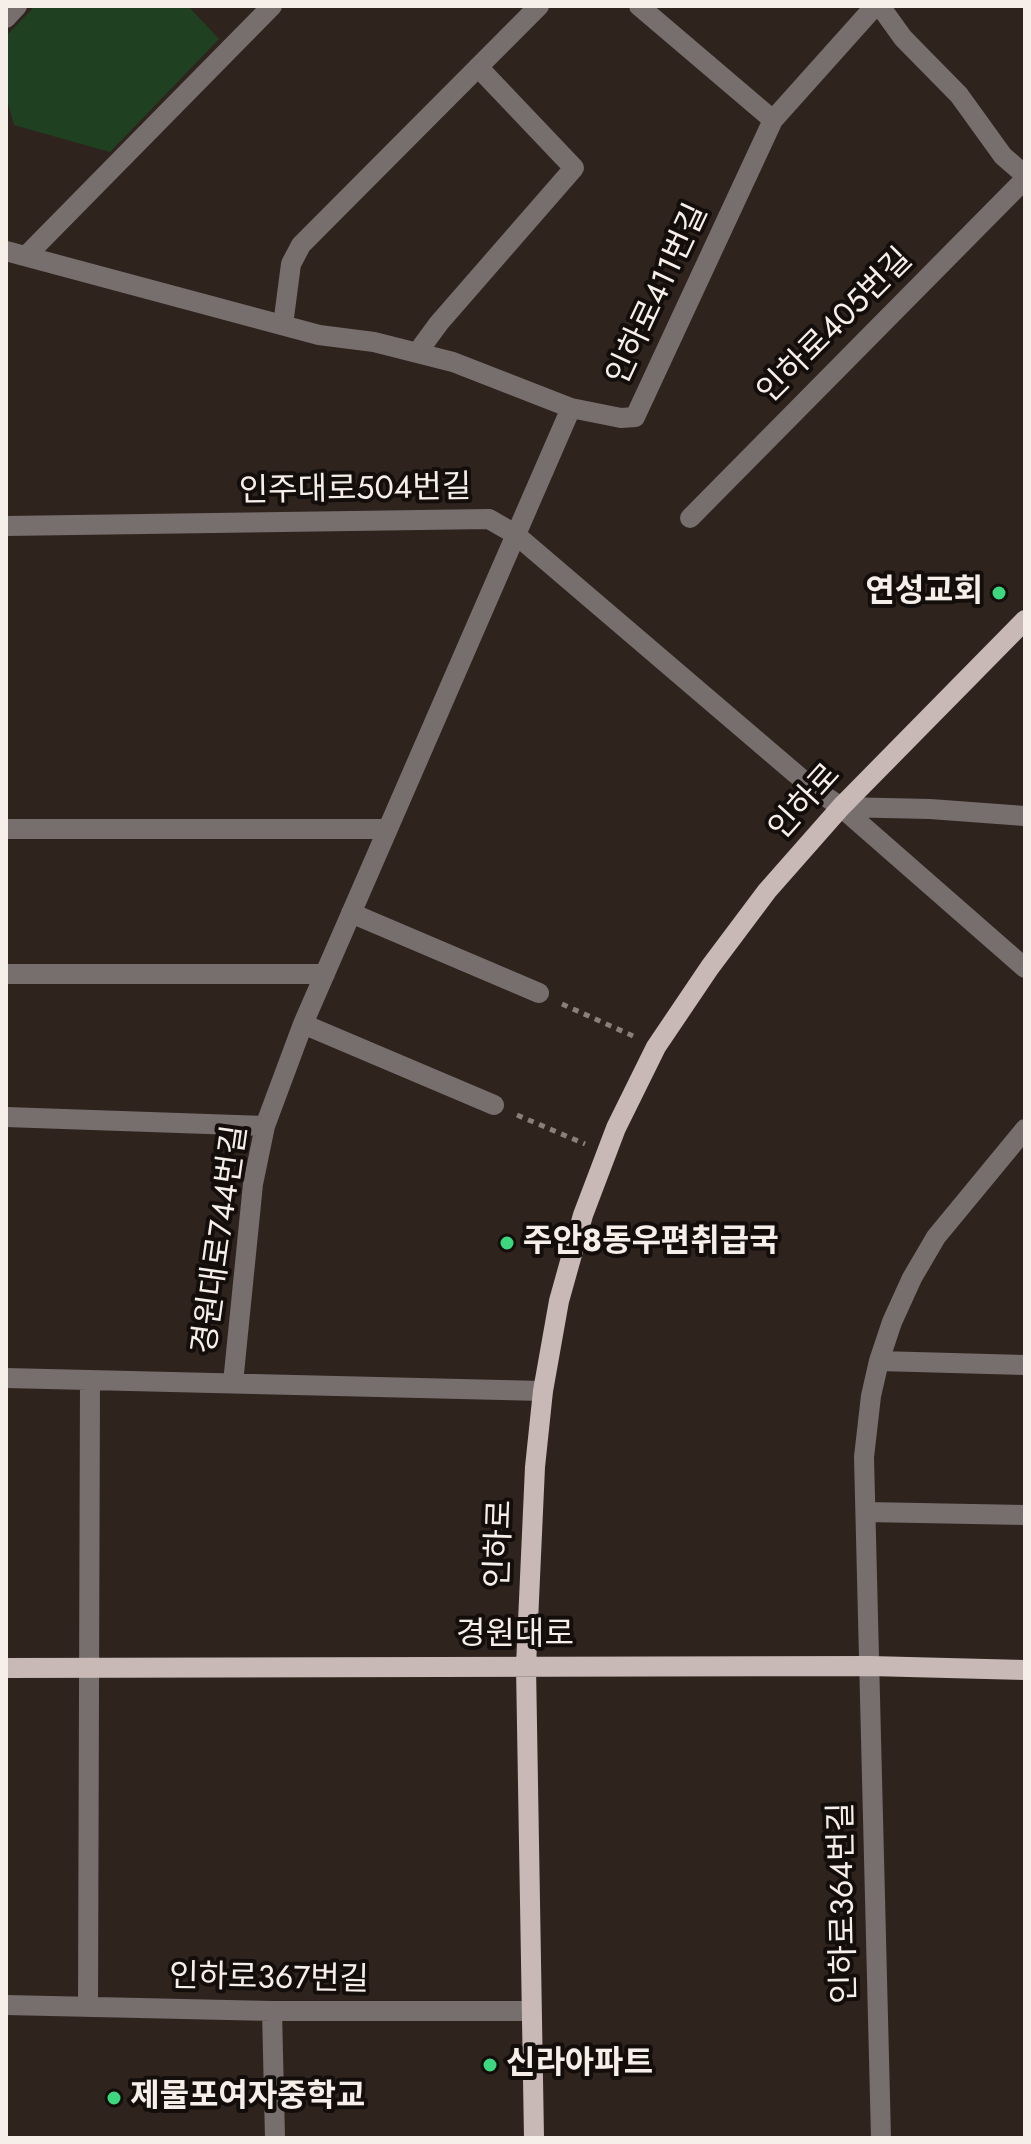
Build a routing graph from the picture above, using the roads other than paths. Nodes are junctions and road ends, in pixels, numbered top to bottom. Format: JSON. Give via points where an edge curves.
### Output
{"nodes":[{"id":1,"x":17,"y":6,"type":"edge"},
{"id":2,"x":272,"y":6,"type":"edge"},
{"id":3,"x":539,"y":6,"type":"edge"},
{"id":4,"x":639,"y":6,"type":"edge"},
{"id":5,"x":877,"y":6,"type":"edge"},
{"id":6,"x":6,"y":18,"type":"edge"},
{"id":7,"x":478,"y":67,"type":"junction"},
{"id":8,"x":773,"y":120,"type":"junction"},
{"id":9,"x":1025,"y":177,"type":"edge"},
{"id":10,"x":6,"y":251,"type":"edge"},
{"id":11,"x":26,"y":256,"type":"junction"},
{"id":12,"x":283,"y":325,"type":"junction"},
{"id":13,"x":417,"y":353,"type":"junction"},
{"id":14,"x":571,"y":408,"type":"junction"},
{"id":15,"x":690,"y":518,"type":"dead end"},
{"id":16,"x":6,"y":526,"type":"edge"},
{"id":17,"x":515,"y":534,"type":"junction"},
{"id":18,"x":1025,"y":620,"type":"edge"},
{"id":19,"x":841,"y":807,"type":"junction"},
{"id":20,"x":1025,"y":816,"type":"edge"},
{"id":21,"x":6,"y":829,"type":"edge"},
{"id":22,"x":388,"y":829,"type":"junction"},
{"id":23,"x":351,"y":913,"type":"junction"},
{"id":24,"x":1025,"y":968,"type":"edge"},
{"id":25,"x":6,"y":974,"type":"edge"},
{"id":26,"x":325,"y":974,"type":"junction"},
{"id":27,"x":539,"y":993,"type":"road end"},
{"id":28,"x":303,"y":1024,"type":"junction"},
{"id":29,"x":494,"y":1105,"type":"road end"},
{"id":30,"x":6,"y":1117,"type":"edge"},
{"id":31,"x":265,"y":1126,"type":"junction"},
{"id":32,"x":1025,"y":1129,"type":"edge"},
{"id":33,"x":879,"y":1361,"type":"junction"},
{"id":34,"x":1025,"y":1365,"type":"edge"},
{"id":35,"x":6,"y":1378,"type":"edge"},
{"id":36,"x":90,"y":1380,"type":"junction"},
{"id":37,"x":233,"y":1383,"type":"junction"},
{"id":38,"x":543,"y":1391,"type":"junction"},
{"id":39,"x":866,"y":1512,"type":"junction"},
{"id":40,"x":1025,"y":1515,"type":"edge"},
{"id":41,"x":526,"y":1666,"type":"junction"},
{"id":42,"x":870,"y":1666,"type":"junction"},
{"id":43,"x":89,"y":1667,"type":"junction"},
{"id":44,"x":6,"y":1668,"type":"edge"},
{"id":45,"x":1025,"y":1670,"type":"edge"},
{"id":46,"x":6,"y":2005,"type":"edge"},
{"id":47,"x":88,"y":2007,"type":"junction"},
{"id":48,"x":272,"y":2011,"type":"junction"},
{"id":49,"x":531,"y":2011,"type":"junction"},
{"id":50,"x":275,"y":2138,"type":"edge"},
{"id":51,"x":534,"y":2138,"type":"edge"},
{"id":52,"x":881,"y":2138,"type":"edge"}],
"edges":[{"from":1,"to":6,"type":"lane"},
{"from":2,"to":11,"type":"lane"},
{"from":3,"to":7,"type":"lane"},
{"from":4,"to":8,"type":"lane"},
{"from":5,"to":8,"type":"lane","name":"인하로411번길"},
{"from":5,"to":9,"type":"lane","name":"인하로405번길"},
{"from":7,"to":12,"type":"lane","via":[[301,245],[291,264]]},
{"from":7,"to":13,"type":"lane","via":[[574,168]]},
{"from":8,"to":14,"type":"lane","name":"인하로411번길","via":[[635,417]]},
{"from":9,"to":15,"type":"lane","name":"인하로405번길"},
{"from":10,"to":11,"type":"lane","name":"인하로411번길"},
{"from":11,"to":12,"type":"lane","name":"인하로411번길"},
{"from":12,"to":13,"type":"lane","name":"인하로411번길"},
{"from":13,"to":14,"type":"lane","name":"인하로411번길"},
{"from":14,"to":17,"type":"lane","name":"경원대로744번길"},
{"from":16,"to":17,"type":"lane","name":"인주대로504번길","via":[[489,519]]},
{"from":17,"to":19,"type":"lane","name":"인주대로504번길"},
{"from":17,"to":22,"type":"lane","name":"경원대로744번길"},
{"from":18,"to":19,"type":"main road","name":"인하로"},
{"from":19,"to":20,"type":"lane"},
{"from":19,"to":24,"type":"lane","name":"인주대로504번길"},
{"from":19,"to":38,"type":"main road","name":"인하로","via":[[767,891],[656,1047],[616,1128],[583,1215],[559,1301]]},
{"from":21,"to":22,"type":"lane"},
{"from":22,"to":23,"type":"lane","name":"경원대로744번길"},
{"from":23,"to":26,"type":"lane","name":"경원대로744번길"},
{"from":23,"to":27,"type":"lane"},
{"from":25,"to":26,"type":"lane"},
{"from":26,"to":28,"type":"lane","name":"경원대로744번길"},
{"from":28,"to":29,"type":"lane"},
{"from":28,"to":31,"type":"lane","name":"경원대로744번길"},
{"from":30,"to":31,"type":"lane"},
{"from":31,"to":37,"type":"lane","name":"경원대로744번길","via":[[253,1184]]},
{"from":32,"to":33,"type":"lane","name":"인하로364번길","via":[[936,1237],[912,1278]]},
{"from":33,"to":34,"type":"lane"},
{"from":33,"to":39,"type":"lane","name":"인하로364번길","via":[[864,1457]]},
{"from":35,"to":36,"type":"lane","name":"경원대로744번길"},
{"from":36,"to":37,"type":"lane","name":"경원대로744번길"},
{"from":36,"to":43,"type":"lane"},
{"from":37,"to":38,"type":"lane"},
{"from":38,"to":41,"type":"main road","name":"인하로"},
{"from":39,"to":40,"type":"lane"},
{"from":39,"to":42,"type":"lane","name":"인하로364번길"},
{"from":41,"to":42,"type":"main road","name":"경원대로"},
{"from":41,"to":43,"type":"main road","name":"경원대로"},
{"from":41,"to":49,"type":"main road","name":"인하로"},
{"from":42,"to":45,"type":"main road","name":"경원대로"},
{"from":42,"to":52,"type":"lane","name":"인하로364번길"},
{"from":43,"to":44,"type":"main road","name":"경원대로"},
{"from":43,"to":47,"type":"lane"},
{"from":46,"to":47,"type":"lane","name":"인하로367번길"},
{"from":47,"to":48,"type":"lane","name":"인하로367번길"},
{"from":48,"to":49,"type":"lane","name":"인하로367번길"},
{"from":48,"to":50,"type":"lane"},
{"from":49,"to":51,"type":"main road","name":"인하로"}]}
